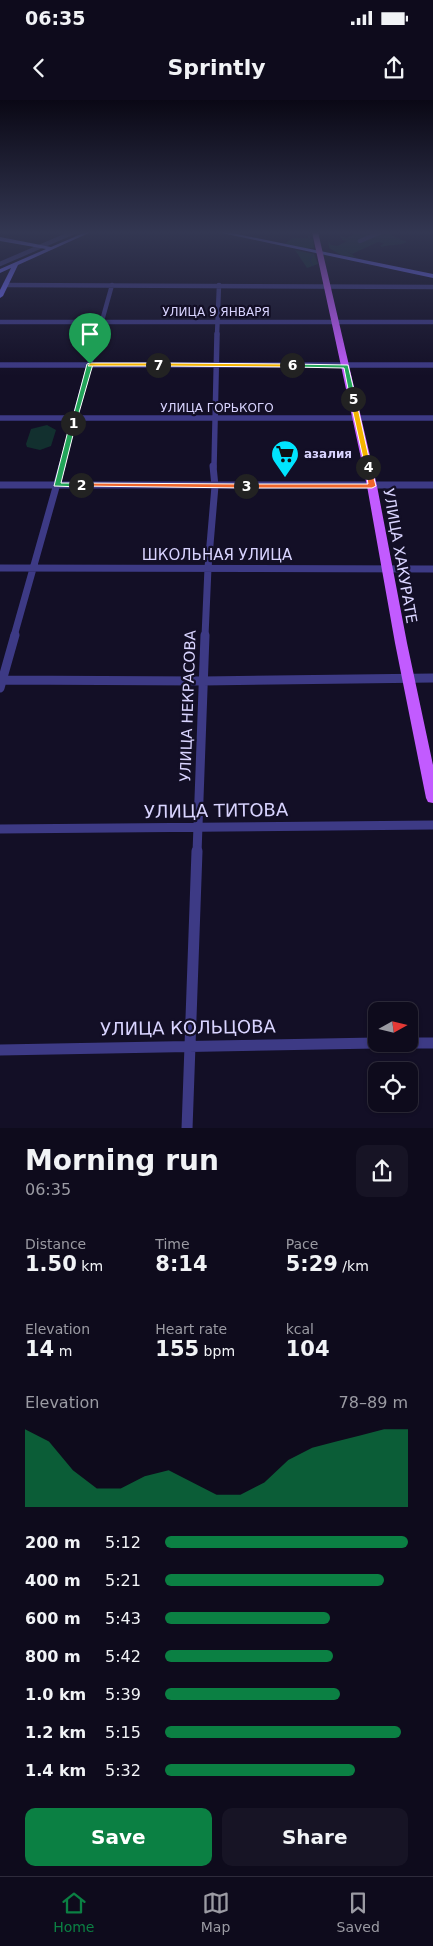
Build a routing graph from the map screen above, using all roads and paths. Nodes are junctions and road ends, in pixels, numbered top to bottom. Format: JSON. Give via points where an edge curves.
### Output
{"nodes":[{"id":1,"x":8,"y":280,"type":"edge"},
{"id":2,"x":325,"y":280,"type":"edge"},
{"id":3,"x":5,"y":285,"type":"junction"},
{"id":4,"x":112,"y":285,"type":"junction"},
{"id":5,"x":219,"y":285,"type":"junction"},
{"id":6,"x":326,"y":286,"type":"junction"},
{"id":7,"x":433,"y":287,"type":"edge"},
{"id":8,"x":0,"y":296,"type":"edge"},
{"id":9,"x":0,"y":322,"type":"edge"},
{"id":10,"x":102,"y":322,"type":"junction"},
{"id":11,"x":218,"y":322,"type":"junction"},
{"id":12,"x":335,"y":322,"type":"junction"},
{"id":13,"x":433,"y":322,"type":"edge"},
{"id":14,"x":90,"y":364,"type":"junction"},
{"id":15,"x":0,"y":365,"type":"edge"},
{"id":16,"x":216,"y":365,"type":"junction"},
{"id":17,"x":433,"y":365,"type":"edge"},
{"id":18,"x":346,"y":366,"type":"junction"},
{"id":19,"x":75,"y":417,"type":"junction"},
{"id":20,"x":0,"y":418,"type":"edge"},
{"id":21,"x":215,"y":418,"type":"junction"},
{"id":22,"x":433,"y":418,"type":"edge"},
{"id":23,"x":357,"y":419,"type":"junction"},
{"id":24,"x":0,"y":484,"type":"edge"},
{"id":25,"x":57,"y":485,"type":"junction"},
{"id":26,"x":433,"y":485,"type":"edge"},
{"id":27,"x":215,"y":486,"type":"junction"},
{"id":28,"x":372,"y":486,"type":"junction"},
{"id":29,"x":0,"y":568,"type":"edge"},
{"id":30,"x":34,"y":568,"type":"junction"},
{"id":31,"x":208,"y":568,"type":"junction"},
{"id":32,"x":387,"y":569,"type":"junction"},
{"id":33,"x":433,"y":569,"type":"edge"},
{"id":34,"x":408,"y":678,"type":"junction"},
{"id":35,"x":433,"y":678,"type":"edge"},
{"id":36,"x":203,"y":681,"type":"junction"},
{"id":37,"x":1,"y":683,"type":"edge"},
{"id":38,"x":433,"y":798,"type":"edge"},
{"id":39,"x":433,"y":825,"type":"edge"},
{"id":40,"x":198,"y":828,"type":"junction"},
{"id":41,"x":0,"y":829,"type":"edge"},
{"id":42,"x":368,"y":1043,"type":"edge"},
{"id":43,"x":418,"y":1043,"type":"edge"},
{"id":44,"x":433,"y":1043,"type":"edge"},
{"id":45,"x":190,"y":1046,"type":"junction"},
{"id":46,"x":0,"y":1050,"type":"edge"},
{"id":47,"x":187,"y":1128,"type":"edge"}],
"edges":[{"from":1,"to":3,"type":"main road"},
{"from":2,"to":6,"type":"main road","name":"УЛИЦА ХАКУРАТЕ"},
{"from":3,"to":4,"type":"street"},
{"from":3,"to":8,"type":"main road"},
{"from":4,"to":5,"type":"street"},
{"from":4,"to":10,"type":"street"},
{"from":5,"to":6,"type":"street"},
{"from":5,"to":11,"type":"street","name":"УЛИЦА НЕКРАСОВА"},
{"from":6,"to":7,"type":"street"},
{"from":6,"to":12,"type":"main road","name":"УЛИЦА ХАКУРАТЕ"},
{"from":9,"to":10,"type":"street","name":"УЛИЦА 9 ЯНВАРЯ"},
{"from":10,"to":11,"type":"street","name":"УЛИЦА 9 ЯНВАРЯ"},
{"from":10,"to":14,"type":"street"},
{"from":11,"to":12,"type":"street","name":"УЛИЦА 9 ЯНВАРЯ"},
{"from":11,"to":16,"type":"street","name":"УЛИЦА НЕКРАСОВА"},
{"from":12,"to":13,"type":"street","name":"УЛИЦА 9 ЯНВАРЯ"},
{"from":12,"to":18,"type":"main road","name":"УЛИЦА ХАКУРАТЕ"},
{"from":14,"to":15,"type":"street"},
{"from":14,"to":16,"type":"street"},
{"from":14,"to":19,"type":"street"},
{"from":16,"to":18,"type":"street"},
{"from":16,"to":21,"type":"street","name":"УЛИЦА НЕКРАСОВА"},
{"from":17,"to":18,"type":"street"},
{"from":18,"to":23,"type":"main road","name":"УЛИЦА ХАКУРАТЕ"},
{"from":19,"to":20,"type":"street","name":"УЛИЦА ГОРЬКОГО"},
{"from":19,"to":21,"type":"street","name":"УЛИЦА ГОРЬКОГО"},
{"from":19,"to":25,"type":"street"},
{"from":21,"to":23,"type":"street","name":"УЛИЦА ГОРЬКОГО"},
{"from":21,"to":27,"type":"street","name":"УЛИЦА НЕКРАСОВА"},
{"from":22,"to":23,"type":"street","name":"УЛИЦА ГОРЬКОГО"},
{"from":23,"to":28,"type":"main road","name":"УЛИЦА ХАКУРАТЕ"},
{"from":24,"to":25,"type":"street"},
{"from":25,"to":27,"type":"street"},
{"from":25,"to":30,"type":"street"},
{"from":26,"to":28,"type":"street"},
{"from":27,"to":28,"type":"street"},
{"from":27,"to":31,"type":"street","name":"УЛИЦА НЕКРАСОВА"},
{"from":28,"to":32,"type":"main road","name":"УЛИЦА ХАКУРАТЕ"},
{"from":29,"to":30,"type":"street","name":"ШКОЛЬНАЯ УЛИЦА"},
{"from":30,"to":31,"type":"street","name":"ШКОЛЬНАЯ УЛИЦА"},
{"from":30,"to":37,"type":"street"},
{"from":31,"to":32,"type":"street","name":"ШКОЛЬНАЯ УЛИЦА"},
{"from":31,"to":36,"type":"street","name":"УЛИЦА НЕКРАСОВА"},
{"from":32,"to":33,"type":"street","name":"ШКОЛЬНАЯ УЛИЦА"},
{"from":32,"to":34,"type":"main road","name":"УЛИЦА ХАКУРАТЕ"},
{"from":34,"to":35,"type":"street"},
{"from":34,"to":36,"type":"street"},
{"from":34,"to":38,"type":"main road","name":"УЛИЦА ХАКУРАТЕ"},
{"from":36,"to":37,"type":"street"},
{"from":36,"to":40,"type":"street","name":"УЛИЦА НЕКРАСОВА"},
{"from":39,"to":40,"type":"street","name":"УЛИЦА ТИТОВА"},
{"from":40,"to":41,"type":"street","name":"УЛИЦА ТИТОВА"},
{"from":40,"to":45,"type":"street","name":"УЛИЦА НЕКРАСОВА"},
{"from":42,"to":45,"type":"street","name":"УЛИЦА КОЛЬЦОВА"},
{"from":43,"to":44,"type":"street"},
{"from":45,"to":46,"type":"street","name":"УЛИЦА КОЛЬЦОВА"},
{"from":45,"to":47,"type":"street","name":"УЛИЦА НЕКРАСОВА"}]}
